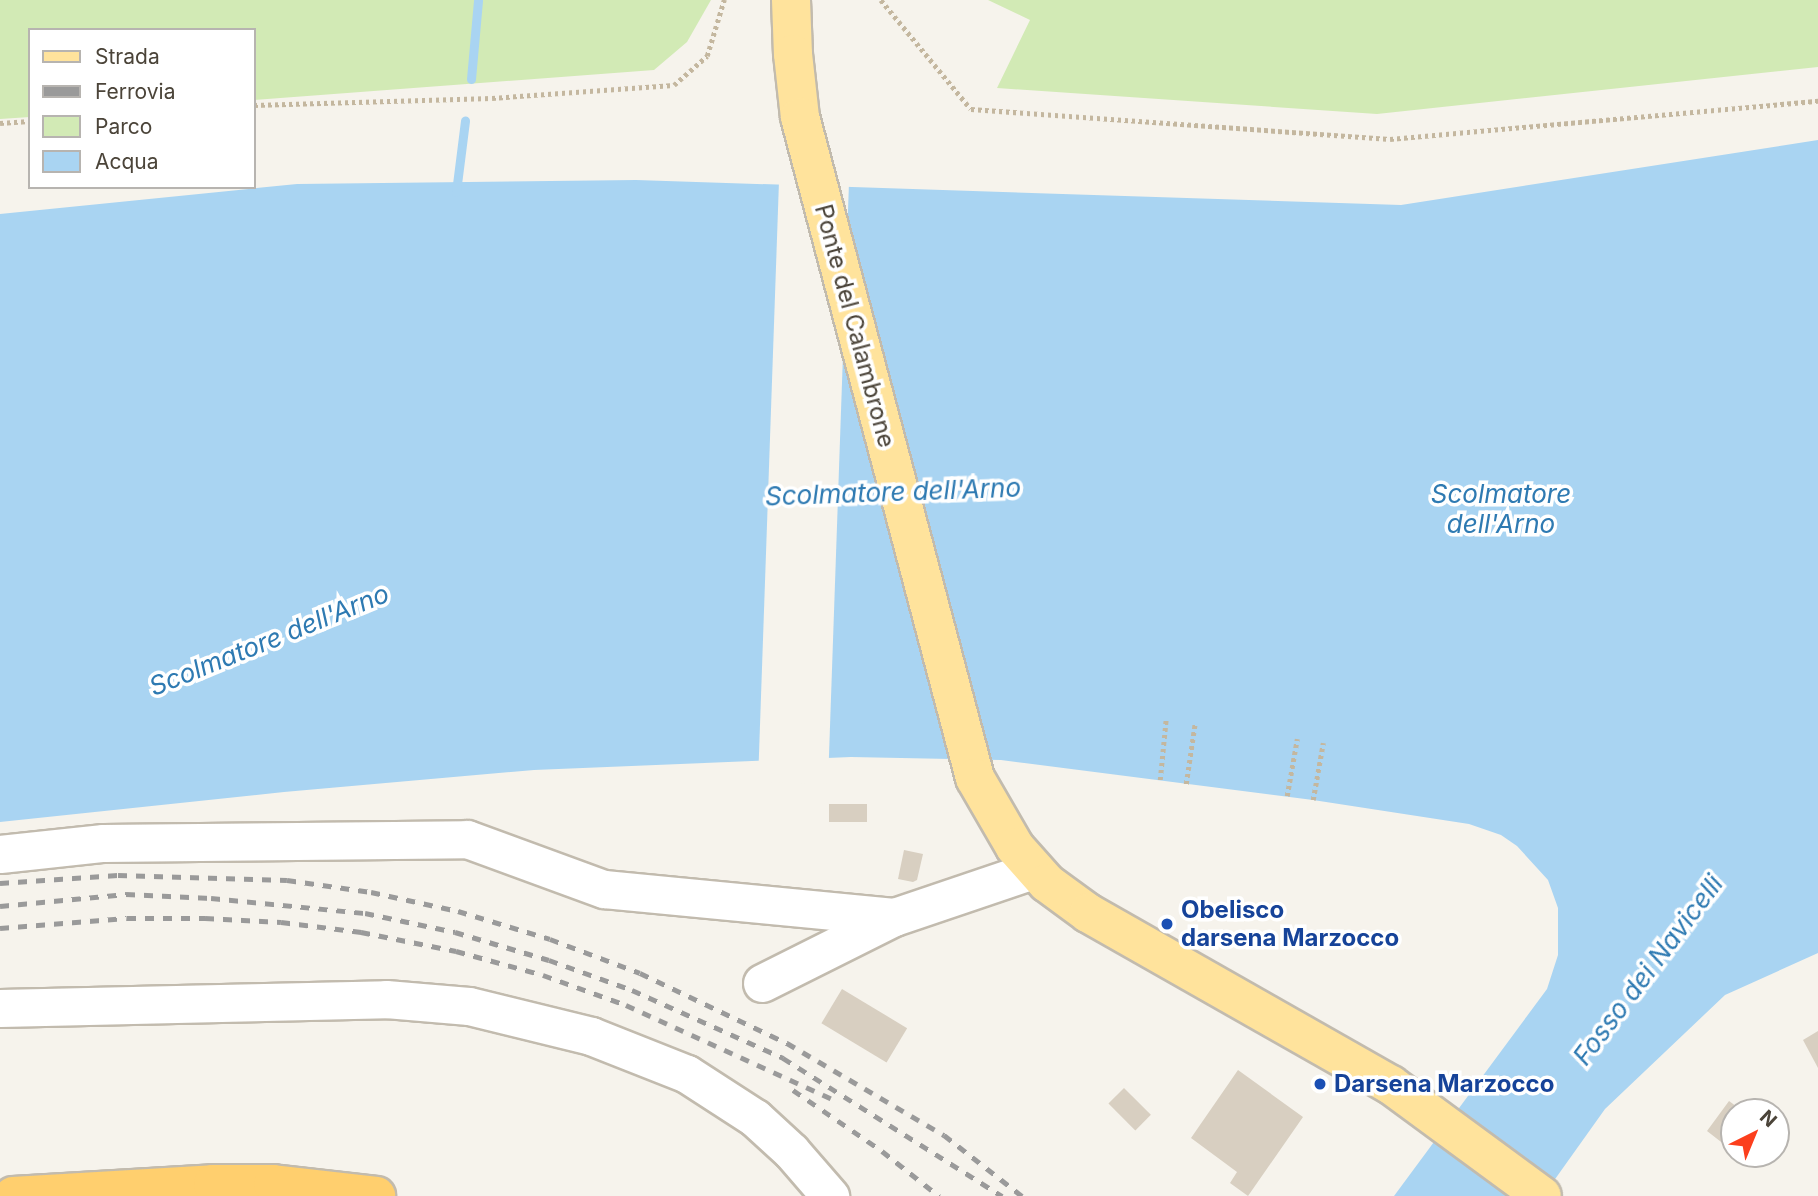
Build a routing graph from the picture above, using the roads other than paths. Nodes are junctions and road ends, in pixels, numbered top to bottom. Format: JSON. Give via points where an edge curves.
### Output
{"nodes":[{"id":1,"x":792,"y":0,"type":"edge"},
{"id":2,"x":0,"y":854,"type":"edge"},
{"id":3,"x":1033,"y":870,"type":"junction"},
{"id":4,"x":894,"y":917,"type":"junction"},
{"id":5,"x":762,"y":983,"type":"dead end"},
{"id":6,"x":0,"y":1008,"type":"edge"},
{"id":7,"x":13,"y":1196,"type":"edge"},
{"id":8,"x":376,"y":1196,"type":"edge"},
{"id":9,"x":830,"y":1196,"type":"edge"},
{"id":10,"x":1542,"y":1196,"type":"edge"}],
"edges":[{"from":1,"to":3,"type":"main road","name":"Ponte del Calambrone","via":[[800,117],[975,778]]},
{"from":2,"to":4,"type":"street","via":[[103,843],[467,839],[604,889]]},
{"from":3,"to":4,"type":"street"},
{"from":3,"to":10,"type":"main road","name":"Ponte del Calambrone","via":[[1107,926],[1416,1103]]},
{"from":4,"to":5,"type":"street"},
{"from":6,"to":9,"type":"street","via":[[386,999],[469,1006],[591,1036],[687,1074],[755,1118]]},
{"from":7,"to":8,"type":"highway","via":[[273,1184]]}]}
